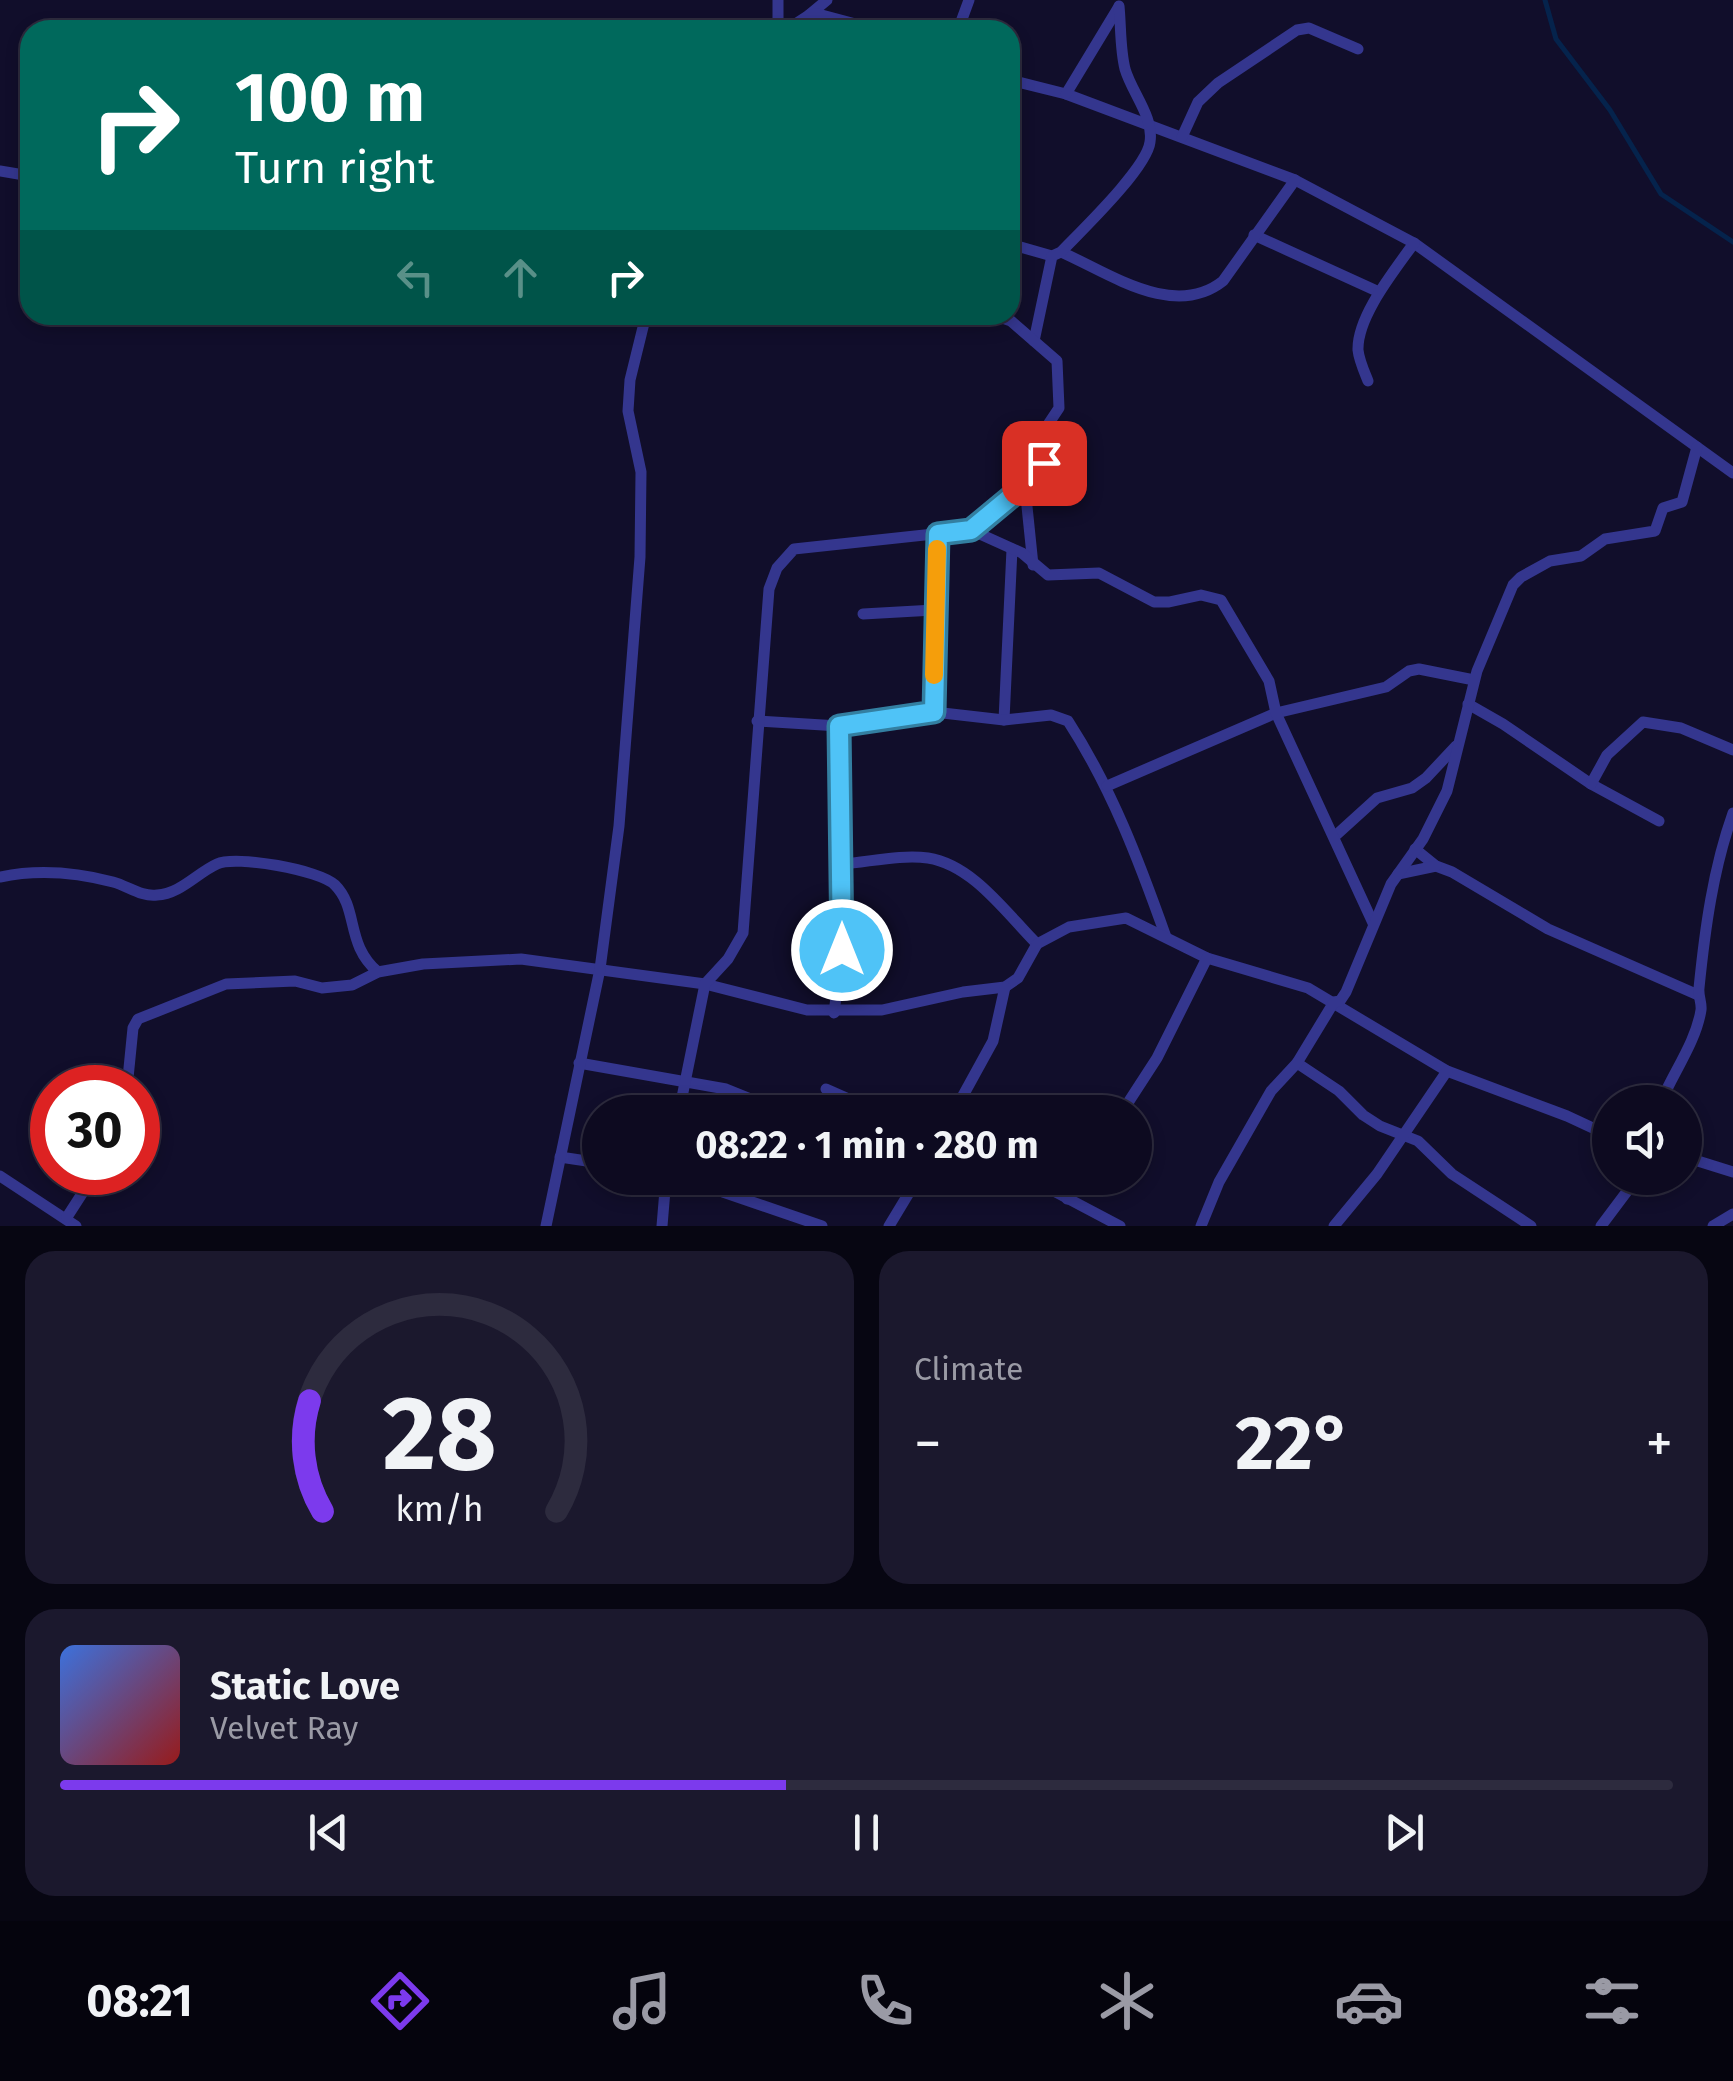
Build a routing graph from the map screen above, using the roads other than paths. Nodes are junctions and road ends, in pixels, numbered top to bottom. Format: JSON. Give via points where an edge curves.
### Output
{"nodes":[{"id":1,"x":826,"y":0,"type":"edge"},
{"id":2,"x":1120,"y":3,"type":"edge"},
{"id":3,"x":808,"y":15,"type":"junction"},
{"id":4,"x":801,"y":20,"type":"edge"},
{"id":5,"x":840,"y":20,"type":"edge"},
{"id":6,"x":1358,"y":49,"type":"dead end"},
{"id":7,"x":1020,"y":82,"type":"edge"},
{"id":8,"x":1066,"y":94,"type":"junction"},
{"id":9,"x":1150,"y":125,"type":"junction"},
{"id":10,"x":1182,"y":137,"type":"junction"},
{"id":11,"x":1295,"y":180,"type":"junction"},
{"id":12,"x":1254,"y":235,"type":"junction"},
{"id":13,"x":1414,"y":243,"type":"junction"},
{"id":14,"x":1020,"y":246,"type":"edge"},
{"id":15,"x":1056,"y":254,"type":"junction"},
{"id":16,"x":1379,"y":292,"type":"junction"},
{"id":17,"x":644,"y":325,"type":"edge"},
{"id":18,"x":1015,"y":325,"type":"edge"},
{"id":19,"x":1034,"y":342,"type":"junction"},
{"id":20,"x":1368,"y":381,"type":"dead end"},
{"id":21,"x":1697,"y":446,"type":"junction"},
{"id":22,"x":1733,"y":473,"type":"edge"},
{"id":23,"x":1024,"y":486,"type":"junction"},
{"id":24,"x":971,"y":530,"type":"junction"},
{"id":25,"x":938,"y":534,"type":"junction"},
{"id":26,"x":1012,"y":549,"type":"junction"},
{"id":27,"x":1033,"y":565,"type":"junction"},
{"id":28,"x":934,"y":610,"type":"junction"},
{"id":29,"x":864,"y":614,"type":"dead end"},
{"id":30,"x":1474,"y":680,"type":"junction"},
{"id":31,"x":1468,"y":704,"type":"junction"},
{"id":32,"x":934,"y":712,"type":"junction"},
{"id":33,"x":1276,"y":713,"type":"junction"},
{"id":34,"x":1004,"y":720,"type":"junction"},
{"id":35,"x":756,"y":721,"type":"junction"},
{"id":36,"x":839,"y":726,"type":"junction"},
{"id":37,"x":1458,"y":744,"type":"junction"},
{"id":38,"x":1733,"y":750,"type":"edge"},
{"id":39,"x":1426,"y":778,"type":"junction"},
{"id":40,"x":1450,"y":782,"type":"junction"},
{"id":41,"x":1591,"y":784,"type":"junction"},
{"id":42,"x":1108,"y":786,"type":"junction"},
{"id":43,"x":1733,"y":813,"type":"edge"},
{"id":44,"x":1658,"y":820,"type":"dead end"},
{"id":45,"x":1334,"y":836,"type":"junction"},
{"id":46,"x":1415,"y":849,"type":"junction"},
{"id":47,"x":842,"y":864,"type":"junction"},
{"id":48,"x":1436,"y":866,"type":"junction"},
{"id":49,"x":1398,"y":874,"type":"junction"},
{"id":50,"x":0,"y":878,"type":"edge"},
{"id":51,"x":1374,"y":923,"type":"junction"},
{"id":52,"x":1166,"y":938,"type":"junction"},
{"id":53,"x":1036,"y":944,"type":"junction"},
{"id":54,"x":1208,"y":958,"type":"junction"},
{"id":55,"x":600,"y":969,"type":"junction"},
{"id":56,"x":378,"y":972,"type":"junction"},
{"id":57,"x":705,"y":984,"type":"junction"},
{"id":58,"x":1005,"y":987,"type":"junction"},
{"id":59,"x":1698,"y":994,"type":"junction"},
{"id":60,"x":1334,"y":1002,"type":"junction"},
{"id":61,"x":834,"y":1013,"type":"junction"},
{"id":62,"x":1297,"y":1062,"type":"junction"},
{"id":63,"x":579,"y":1063,"type":"junction"},
{"id":64,"x":129,"y":1065,"type":"edge"},
{"id":65,"x":1447,"y":1071,"type":"junction"},
{"id":66,"x":686,"y":1079,"type":"junction"},
{"id":67,"x":1669,"y":1085,"type":"edge"},
{"id":68,"x":826,"y":1089,"type":"dead end"},
{"id":69,"x":683,"y":1095,"type":"edge"},
{"id":70,"x":743,"y":1095,"type":"edge"},
{"id":71,"x":840,"y":1095,"type":"edge"},
{"id":72,"x":963,"y":1095,"type":"edge"},
{"id":73,"x":1133,"y":1095,"type":"edge"},
{"id":74,"x":1592,"y":1128,"type":"edge"},
{"id":75,"x":1402,"y":1136,"type":"junction"},
{"id":76,"x":560,"y":1157,"type":"junction"},
{"id":77,"x":582,"y":1160,"type":"edge"},
{"id":78,"x":1702,"y":1162,"type":"edge"},
{"id":79,"x":1733,"y":1172,"type":"edge"},
{"id":80,"x":0,"y":1176,"type":"edge"},
{"id":81,"x":85,"y":1195,"type":"edge"},
{"id":82,"x":665,"y":1195,"type":"edge"},
{"id":83,"x":732,"y":1195,"type":"edge"},
{"id":84,"x":907,"y":1195,"type":"edge"},
{"id":85,"x":1060,"y":1195,"type":"edge"},
{"id":86,"x":1070,"y":1195,"type":"edge"},
{"id":87,"x":1624,"y":1195,"type":"edge"},
{"id":88,"x":1067,"y":1199,"type":"junction"},
{"id":89,"x":1733,"y":1214,"type":"edge"},
{"id":90,"x":72,"y":1222,"type":"edge"},
{"id":91,"x":546,"y":1226,"type":"edge"},
{"id":92,"x":662,"y":1226,"type":"edge"},
{"id":93,"x":822,"y":1226,"type":"edge"},
{"id":94,"x":889,"y":1226,"type":"edge"},
{"id":95,"x":1120,"y":1226,"type":"edge"},
{"id":96,"x":1201,"y":1226,"type":"edge"},
{"id":97,"x":1334,"y":1226,"type":"edge"},
{"id":98,"x":1531,"y":1226,"type":"edge"},
{"id":99,"x":1601,"y":1226,"type":"edge"},
{"id":100,"x":1713,"y":1226,"type":"edge"}],
"edges":[{"from":1,"to":3,"type":"street"},
{"from":2,"to":8,"type":"street"},
{"from":2,"to":9,"type":"street","via":[[1125,68]]},
{"from":3,"to":4,"type":"street"},
{"from":3,"to":5,"type":"street"},
{"from":6,"to":10,"type":"street","via":[[1309,28],[1297,30],[1218,83],[1198,102]]},
{"from":7,"to":8,"type":"street"},
{"from":8,"to":9,"type":"street"},
{"from":9,"to":10,"type":"street"},
{"from":9,"to":15,"type":"street","via":[[1147,154]]},
{"from":10,"to":11,"type":"street"},
{"from":11,"to":12,"type":"street"},
{"from":11,"to":13,"type":"street"},
{"from":12,"to":15,"type":"street","via":[[1223,281],[1193,296],[1165,296]]},
{"from":12,"to":16,"type":"street"},
{"from":13,"to":16,"type":"street"},
{"from":13,"to":21,"type":"street"},
{"from":14,"to":15,"type":"street"},
{"from":15,"to":19,"type":"street"},
{"from":16,"to":20,"type":"street","via":[[1359,340]]},
{"from":17,"to":55,"type":"street","via":[[628,412],[641,472],[630,716]]},
{"from":18,"to":19,"type":"street"},
{"from":19,"to":23,"type":"street","via":[[1057,361],[1059,408],[1047,426],[1041,472]]},
{"from":21,"to":22,"type":"street"},
{"from":21,"to":30,"type":"street","via":[[1682,502],[1663,508],[1655,532],[1605,539],[1581,556],[1550,561],[1521,577]]},
{"from":23,"to":24,"type":"street"},
{"from":23,"to":27,"type":"street"},
{"from":24,"to":25,"type":"street"},
{"from":24,"to":26,"type":"street"},
{"from":25,"to":28,"type":"street"},
{"from":25,"to":35,"type":"street","via":[[794,549],[776,568],[769,589]]},
{"from":26,"to":27,"type":"street"},
{"from":26,"to":34,"type":"street"},
{"from":27,"to":33,"type":"street","via":[[1048,575],[1099,573],[1154,602],[1200,595],[1221,600],[1268,681]]},
{"from":28,"to":29,"type":"street"},
{"from":28,"to":32,"type":"street"},
{"from":30,"to":31,"type":"street"},
{"from":30,"to":33,"type":"street","via":[[1409,670],[1386,686]]},
{"from":31,"to":37,"type":"street"},
{"from":31,"to":41,"type":"street"},
{"from":32,"to":34,"type":"street"},
{"from":32,"to":36,"type":"street"},
{"from":33,"to":42,"type":"street"},
{"from":33,"to":45,"type":"street"},
{"from":34,"to":42,"type":"street","via":[[1068,721]]},
{"from":35,"to":36,"type":"street"},
{"from":35,"to":57,"type":"street","via":[[742,933]]},
{"from":36,"to":47,"type":"street"},
{"from":37,"to":39,"type":"street"},
{"from":37,"to":40,"type":"street"},
{"from":38,"to":41,"type":"street","via":[[1681,728],[1642,722],[1606,755]]},
{"from":39,"to":40,"type":"street"},
{"from":39,"to":45,"type":"street","via":[[1377,798]]},
{"from":40,"to":46,"type":"street"},
{"from":41,"to":44,"type":"street"},
{"from":42,"to":52,"type":"street"},
{"from":43,"to":59,"type":"street"},
{"from":45,"to":51,"type":"street"},
{"from":46,"to":48,"type":"street"},
{"from":46,"to":49,"type":"street"},
{"from":47,"to":53,"type":"street","via":[[926,858],[948,864],[967,874]]},
{"from":47,"to":61,"type":"street"},
{"from":48,"to":49,"type":"street"},
{"from":48,"to":59,"type":"street","via":[[1548,930]]},
{"from":49,"to":51,"type":"street"},
{"from":50,"to":56,"type":"street","via":[[41,870],[160,896],[227,861],[318,874],[345,901],[360,954]]},
{"from":51,"to":60,"type":"street","via":[[1346,992]]},
{"from":52,"to":53,"type":"street","via":[[1126,918],[1070,927]]},
{"from":52,"to":54,"type":"street"},
{"from":53,"to":58,"type":"street","via":[[1018,978]]},
{"from":54,"to":60,"type":"street"},
{"from":54,"to":73,"type":"street"},
{"from":55,"to":56,"type":"street","via":[[521,959]]},
{"from":55,"to":57,"type":"street"},
{"from":55,"to":63,"type":"street"},
{"from":56,"to":64,"type":"street","via":[[352,985],[322,988],[294,981],[226,984],[138,1019]]},
{"from":57,"to":61,"type":"street"},
{"from":57,"to":66,"type":"street"},
{"from":58,"to":61,"type":"street"},
{"from":58,"to":72,"type":"street","via":[[993,1040]]},
{"from":59,"to":67,"type":"street","via":[[1702,1007]]},
{"from":60,"to":62,"type":"street"},
{"from":60,"to":65,"type":"street"},
{"from":62,"to":75,"type":"street","via":[[1363,1115]]},
{"from":62,"to":96,"type":"street","via":[[1271,1091]]},
{"from":63,"to":66,"type":"street"},
{"from":63,"to":76,"type":"street"},
{"from":65,"to":74,"type":"street"},
{"from":65,"to":75,"type":"street"},
{"from":66,"to":69,"type":"street"},
{"from":66,"to":70,"type":"street"},
{"from":68,"to":71,"type":"street"},
{"from":75,"to":97,"type":"street"},
{"from":75,"to":98,"type":"street","via":[[1418,1140],[1470,1188]]},
{"from":76,"to":77,"type":"street"},
{"from":76,"to":91,"type":"street"},
{"from":78,"to":79,"type":"street"},
{"from":80,"to":90,"type":"street"},
{"from":81,"to":90,"type":"street"},
{"from":82,"to":92,"type":"street"},
{"from":83,"to":93,"type":"street"},
{"from":84,"to":94,"type":"street"},
{"from":85,"to":88,"type":"street"},
{"from":86,"to":88,"type":"street"},
{"from":87,"to":99,"type":"street"},
{"from":88,"to":95,"type":"street"},
{"from":89,"to":100,"type":"street"}]}
